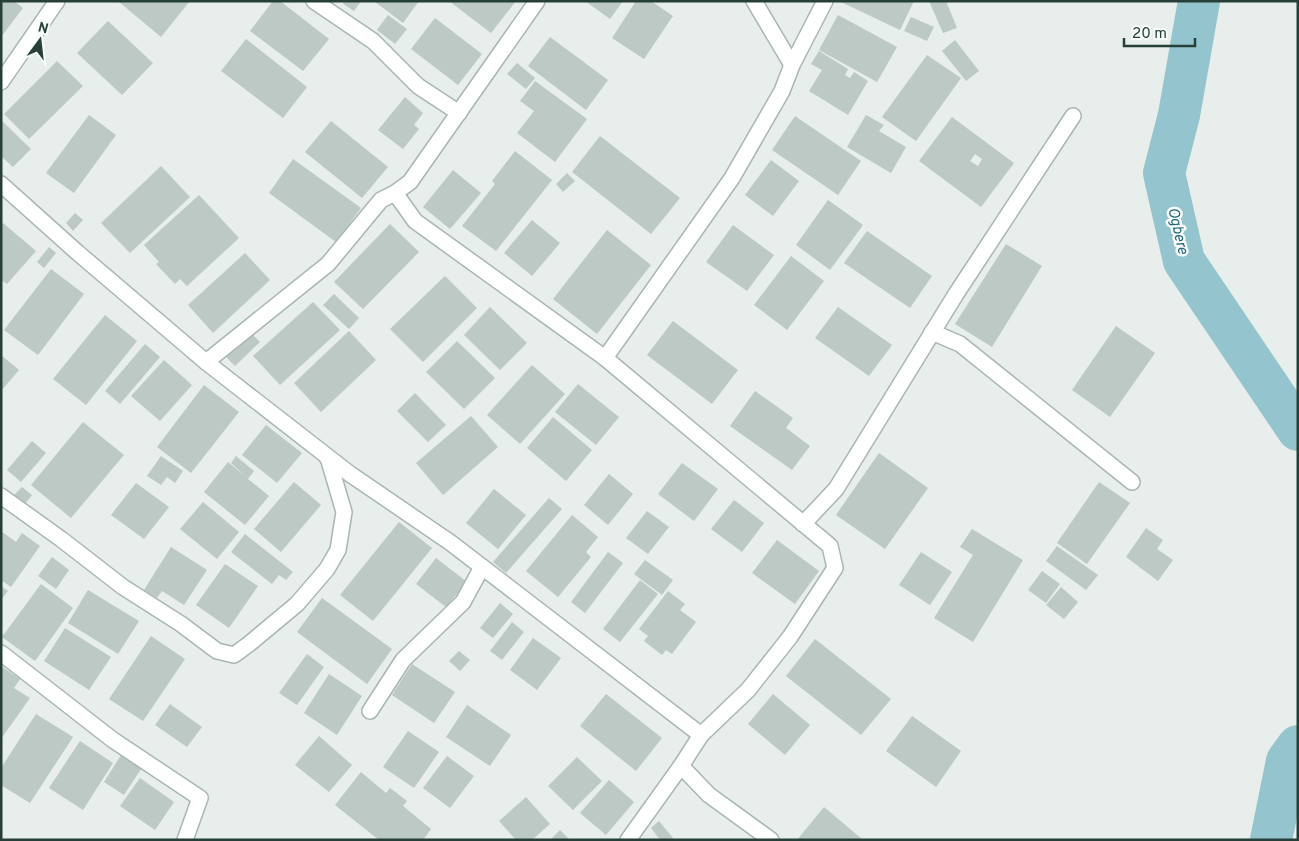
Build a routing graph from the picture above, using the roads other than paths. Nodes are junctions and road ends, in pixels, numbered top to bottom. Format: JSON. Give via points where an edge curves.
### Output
{"nodes":[{"id":1,"x":57,"y":1,"type":"edge"},
{"id":2,"x":314,"y":1,"type":"edge"},
{"id":3,"x":537,"y":1,"type":"edge"},
{"id":4,"x":754,"y":1,"type":"edge"},
{"id":5,"x":825,"y":1,"type":"edge"},
{"id":6,"x":792,"y":65,"type":"junction"},
{"id":7,"x":1,"y":82,"type":"edge"},
{"id":8,"x":460,"y":113,"type":"junction"},
{"id":9,"x":1073,"y":116,"type":"dead end"},
{"id":10,"x":1,"y":184,"type":"edge"},
{"id":11,"x":396,"y":193,"type":"junction"},
{"id":12,"x":932,"y":332,"type":"junction"},
{"id":13,"x":605,"y":358,"type":"junction"},
{"id":14,"x":206,"y":362,"type":"junction"},
{"id":15,"x":324,"y":454,"type":"junction"},
{"id":16,"x":1132,"y":482,"type":"dead end"},
{"id":17,"x":1,"y":496,"type":"edge"},
{"id":18,"x":802,"y":524,"type":"junction"},
{"id":19,"x":482,"y":567,"type":"junction"},
{"id":20,"x":1,"y":653,"type":"edge"},
{"id":21,"x":370,"y":711,"type":"dead end"},
{"id":22,"x":701,"y":735,"type":"junction"},
{"id":23,"x":681,"y":766,"type":"junction"},
{"id":24,"x":184,"y":840,"type":"edge"},
{"id":25,"x":628,"y":840,"type":"edge"},
{"id":26,"x":772,"y":840,"type":"edge"}],
"edges":[{"from":1,"to":7,"type":"street"},
{"from":2,"to":8,"type":"street","via":[[373,41],[418,86]]},
{"from":3,"to":8,"type":"street"},
{"from":4,"to":6,"type":"street"},
{"from":5,"to":6,"type":"street"},
{"from":6,"to":13,"type":"street","via":[[782,91],[732,178]]},
{"from":8,"to":11,"type":"street","via":[[410,182]]},
{"from":9,"to":12,"type":"street"},
{"from":10,"to":14,"type":"street"},
{"from":11,"to":13,"type":"street","via":[[415,221]]},
{"from":11,"to":14,"type":"street","via":[[381,200],[328,264]]},
{"from":12,"to":16,"type":"street","via":[[960,344]]},
{"from":12,"to":18,"type":"street","via":[[836,489]]},
{"from":13,"to":18,"type":"street"},
{"from":14,"to":15,"type":"street"},
{"from":15,"to":17,"type":"street","via":[[344,512],[338,550],[327,569],[297,604],[234,656],[217,651],[123,587]]},
{"from":15,"to":19,"type":"street"},
{"from":18,"to":22,"type":"street","via":[[830,546],[835,568],[790,637],[748,690]]},
{"from":19,"to":21,"type":"street","via":[[463,602],[403,660]]},
{"from":19,"to":22,"type":"street"},
{"from":20,"to":24,"type":"street","via":[[113,740],[200,798]]},
{"from":22,"to":23,"type":"street"},
{"from":23,"to":25,"type":"street"},
{"from":23,"to":26,"type":"street","via":[[709,795]]}]}
